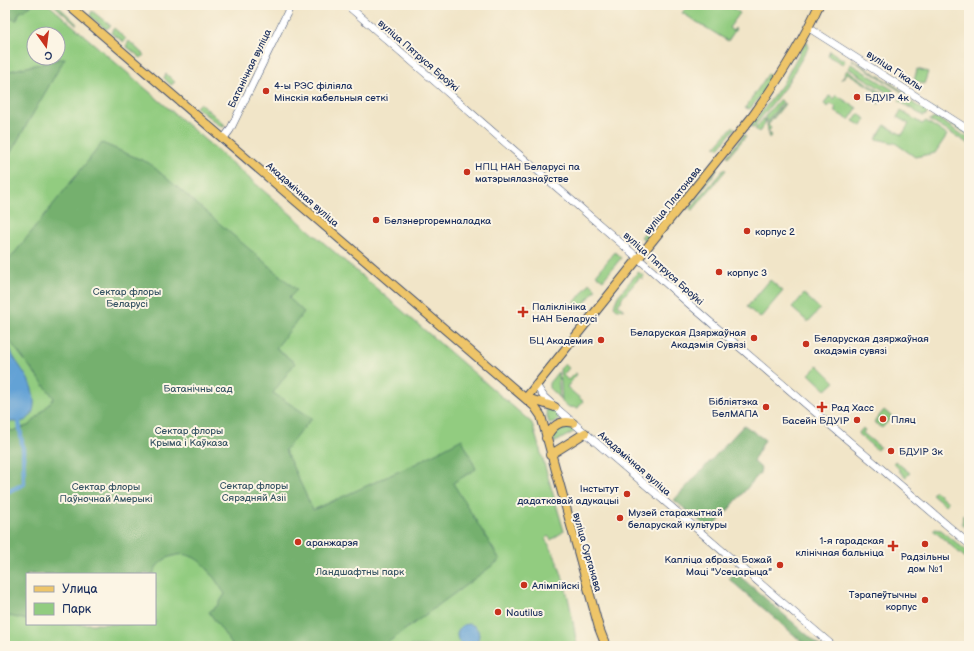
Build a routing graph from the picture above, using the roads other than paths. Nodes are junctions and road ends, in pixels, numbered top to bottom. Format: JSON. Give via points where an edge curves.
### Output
{"nodes":[{"id":1,"x":68,"y":5,"type":"edge"},
{"id":2,"x":291,"y":5,"type":"edge"},
{"id":3,"x":348,"y":5,"type":"edge"},
{"id":4,"x":819,"y":5,"type":"edge"},
{"id":5,"x":809,"y":28,"type":"junction"},
{"id":6,"x":969,"y":130,"type":"edge"},
{"id":7,"x":224,"y":138,"type":"junction"},
{"id":8,"x":638,"y":259,"type":"junction"},
{"id":9,"x":536,"y":385,"type":"junction"},
{"id":10,"x":526,"y":398,"type":"junction"},
{"id":11,"x":555,"y":407,"type":"junction"},
{"id":12,"x":573,"y":423,"type":"junction"},
{"id":13,"x":585,"y":433,"type":"junction"},
{"id":14,"x":546,"y":438,"type":"junction"},
{"id":15,"x":550,"y":455,"type":"junction"},
{"id":16,"x":969,"y":544,"type":"edge"},
{"id":17,"x":606,"y":646,"type":"edge"},
{"id":18,"x":833,"y":646,"type":"edge"}],
"edges":[{"from":1,"to":7,"type":"main road","name":"Акадэмічная вуліца"},
{"from":2,"to":7,"type":"street","name":"Батанічная вуліца"},
{"from":3,"to":8,"type":"street","name":"вуліца Пятруся Броўкі"},
{"from":4,"to":5,"type":"main road","name":"вуліца Платонава"},
{"from":5,"to":6,"type":"street","name":"вуліца Гікалы"},
{"from":5,"to":8,"type":"main road","name":"вуліца Платонава","via":[[779,79],[752,117]]},
{"from":7,"to":10,"type":"main road","name":"Акадэмічная вуліца"},
{"from":8,"to":9,"type":"main road","name":"вуліца Платонава"},
{"from":8,"to":16,"type":"street","name":"вуліца Пятруся Броўкі"},
{"from":9,"to":10,"type":"main road","name":"вуліца Платонава"},
{"from":9,"to":11,"type":"street","name":"Акадэмічная вуліца"},
{"from":10,"to":11,"type":"main road"},
{"from":10,"to":14,"type":"main road","name":"вуліца Сурганава","via":[[541,416]]},
{"from":11,"to":12,"type":"street","name":"Акадэмічная вуліца"},
{"from":12,"to":13,"type":"street","name":"Акадэмічная вуліца"},
{"from":12,"to":14,"type":"main road","via":[[556,424]]},
{"from":13,"to":15,"type":"main road"},
{"from":13,"to":18,"type":"street","name":"Акадэмічная вуліца"},
{"from":14,"to":15,"type":"main road","name":"вуліца Сурганава"},
{"from":15,"to":17,"type":"main road","name":"вуліца Сурганава"}]}
